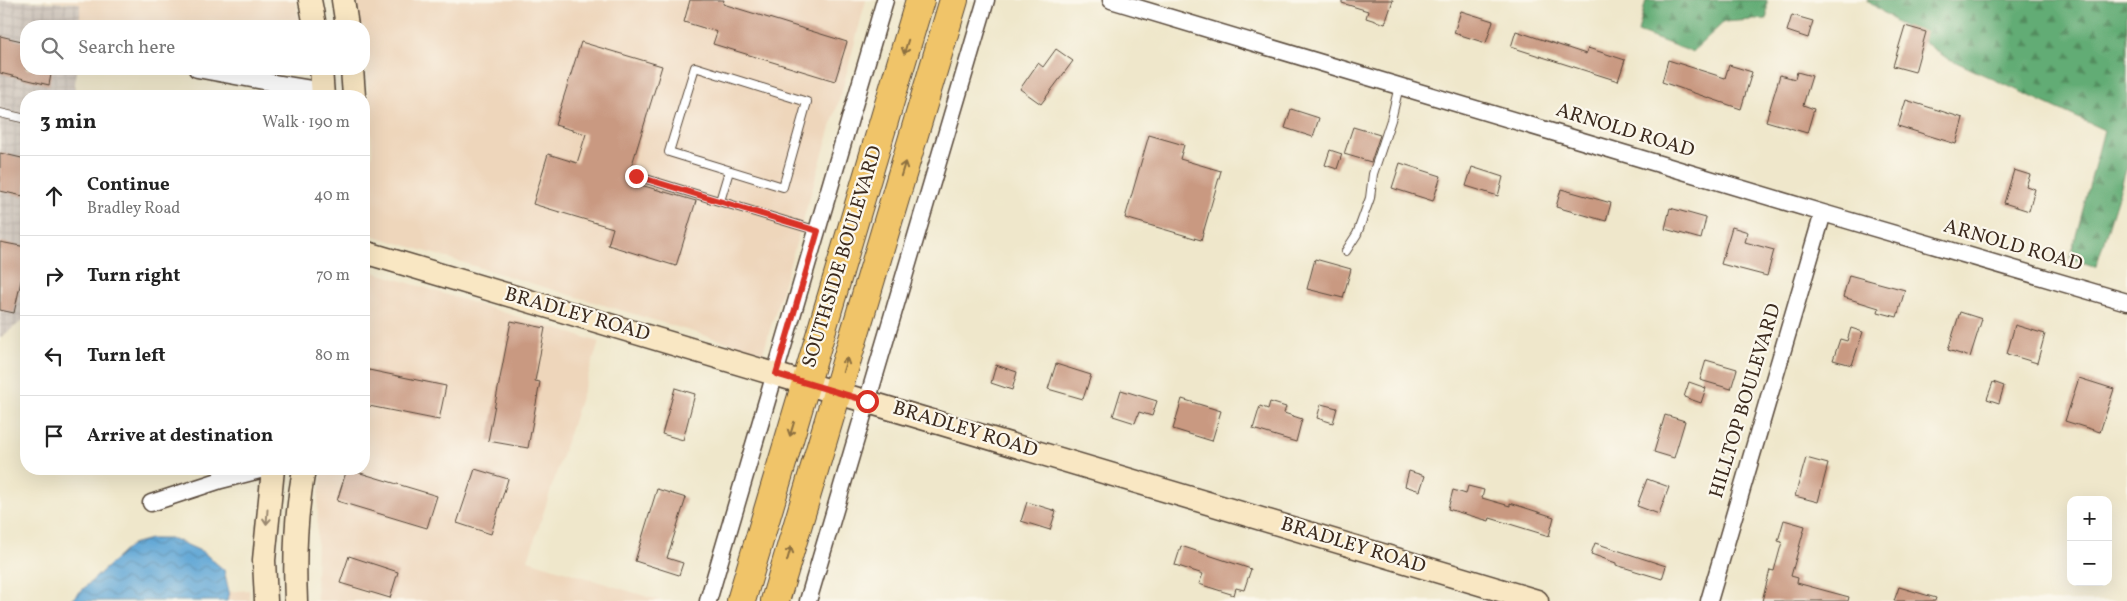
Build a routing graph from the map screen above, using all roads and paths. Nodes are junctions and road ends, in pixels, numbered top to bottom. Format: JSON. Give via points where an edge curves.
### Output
{"nodes":[{"id":1,"x":310,"y":0,"type":"edge"},
{"id":2,"x":343,"y":0,"type":"edge"},
{"id":3,"x":885,"y":0,"type":"edge"},
{"id":4,"x":920,"y":0,"type":"edge"},
{"id":5,"x":954,"y":0,"type":"edge"},
{"id":6,"x":986,"y":0,"type":"edge"},
{"id":7,"x":1111,"y":0,"type":"edge"},
{"id":8,"x":314,"y":20,"type":"edge"},
{"id":9,"x":346,"y":20,"type":"edge"},
{"id":10,"x":220,"y":75,"type":"edge"},
{"id":11,"x":352,"y":75,"type":"edge"},
{"id":12,"x":322,"y":85,"type":"edge"},
{"id":13,"x":1399,"y":86,"type":"junction"},
{"id":14,"x":279,"y":90,"type":"edge"},
{"id":15,"x":354,"y":90,"type":"edge"},
{"id":16,"x":0,"y":113,"type":"edge"},
{"id":17,"x":20,"y":118,"type":"edge"},
{"id":18,"x":729,"y":171,"type":"junction"},
{"id":19,"x":636,"y":176,"type":"dead end"},
{"id":20,"x":720,"y":201,"type":"junction"},
{"id":21,"x":1823,"y":213,"type":"junction"},
{"id":22,"x":818,"y":231,"type":"junction"},
{"id":23,"x":1346,"y":251,"type":"dead end"},
{"id":24,"x":370,"y":254,"type":"edge"},
{"id":25,"x":2127,"y":302,"type":"edge"},
{"id":26,"x":776,"y":374,"type":"junction"},
{"id":27,"x":806,"y":383,"type":"junction"},
{"id":28,"x":837,"y":392,"type":"junction"},
{"id":29,"x":867,"y":401,"type":"junction"},
{"id":30,"x":220,"y":475,"type":"edge"},
{"id":31,"x":272,"y":475,"type":"edge"},
{"id":32,"x":303,"y":475,"type":"edge"},
{"id":33,"x":151,"y":503,"type":"dead end"},
{"id":34,"x":266,"y":601,"type":"edge"},
{"id":35,"x":296,"y":601,"type":"edge"},
{"id":36,"x":708,"y":601,"type":"edge"},
{"id":37,"x":741,"y":601,"type":"edge"},
{"id":38,"x":775,"y":601,"type":"edge"},
{"id":39,"x":808,"y":601,"type":"edge"},
{"id":40,"x":1537,"y":601,"type":"edge"},
{"id":41,"x":1709,"y":601,"type":"edge"}],
"edges":[{"from":1,"to":8,"type":"street"},
{"from":2,"to":9,"type":"street"},
{"from":3,"to":22,"type":"street"},
{"from":4,"to":27,"type":"highway","name":"SOUTHSIDE BOULEVARD","one_way":true},
{"from":28,"to":5,"type":"highway","name":"SOUTHSIDE BOULEVARD","one_way":true},
{"from":6,"to":29,"type":"street"},
{"from":7,"to":13,"type":"street","name":"ARNOLD ROAD"},
{"from":10,"to":14,"type":"street"},
{"from":11,"to":15,"type":"street"},
{"from":12,"to":14,"type":"street"},
{"from":13,"to":21,"type":"street","name":"ARNOLD ROAD"},
{"from":13,"to":23,"type":"lane","via":[[1373,174],[1370,198],[1357,234]]},
{"from":16,"to":17,"type":"lane"},
{"from":18,"to":18,"type":"lane","via":[[783,187],[807,102],[695,67],[669,152]]},
{"from":18,"to":20,"type":"lane"},
{"from":19,"to":20,"type":"lane"},
{"from":20,"to":22,"type":"lane"},
{"from":21,"to":25,"type":"street","name":"ARNOLD ROAD"},
{"from":21,"to":41,"type":"street","name":"HILLTOP BOULEVARD"},
{"from":22,"to":26,"type":"street"},
{"from":24,"to":26,"type":"street","name":"BRADLEY ROAD"},
{"from":26,"to":27,"type":"street","name":"BRADLEY ROAD"},
{"from":26,"to":36,"type":"street"},
{"from":27,"to":28,"type":"street","name":"BRADLEY ROAD"},
{"from":27,"to":37,"type":"highway","name":"SOUTHSIDE BOULEVARD","one_way":true},
{"from":28,"to":29,"type":"street","name":"BRADLEY ROAD"},
{"from":38,"to":28,"type":"highway","name":"SOUTHSIDE BOULEVARD","one_way":true},
{"from":29,"to":39,"type":"street"},
{"from":29,"to":40,"type":"street","name":"BRADLEY ROAD"},
{"from":30,"to":33,"type":"street"},
{"from":31,"to":34,"type":"street","one_way":true,"via":[[264,560]]},
{"from":32,"to":35,"type":"street","via":[[296,549]]}]}
